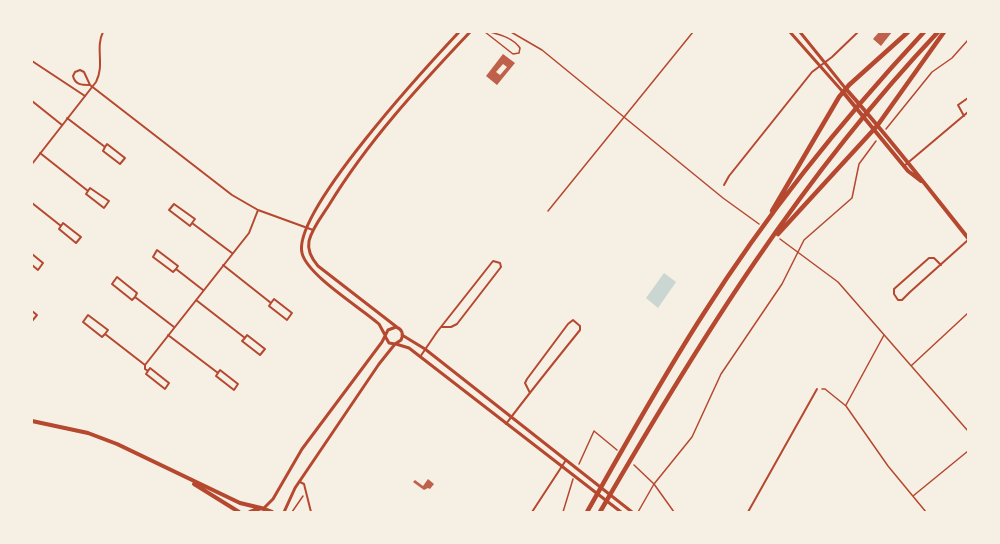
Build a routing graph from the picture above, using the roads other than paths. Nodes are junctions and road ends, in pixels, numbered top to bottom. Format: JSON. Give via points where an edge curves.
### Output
{"nodes":[{"id":1,"x":103,"y":32,"type":"edge"},
{"id":2,"x":459,"y":32,"type":"edge"},
{"id":3,"x":470,"y":32,"type":"edge"},
{"id":4,"x":485,"y":32,"type":"edge"},
{"id":5,"x":490,"y":32,"type":"edge"},
{"id":6,"x":790,"y":32,"type":"edge"},
{"id":7,"x":800,"y":32,"type":"edge"},
{"id":8,"x":858,"y":32,"type":"edge"},
{"id":9,"x":908,"y":32,"type":"edge"},
{"id":10,"x":924,"y":32,"type":"edge"},
{"id":11,"x":938,"y":32,"type":"edge"},
{"id":12,"x":944,"y":32,"type":"edge"},
{"id":13,"x":32,"y":61,"type":"edge"},
{"id":14,"x":825,"y":62,"type":"junction"},
{"id":15,"x":820,"y":66,"type":"junction"},
{"id":16,"x":91,"y":86,"type":"junction"},
{"id":17,"x":844,"y":90,"type":"junction"},
{"id":18,"x":85,"y":96,"type":"junction"},
{"id":19,"x":969,"y":98,"type":"edge"},
{"id":20,"x":32,"y":101,"type":"edge"},
{"id":21,"x":969,"y":112,"type":"edge"},
{"id":22,"x":964,"y":116,"type":"junction"},
{"id":23,"x":67,"y":118,"type":"junction"},
{"id":24,"x":62,"y":125,"type":"junction"},
{"id":25,"x":875,"y":127,"type":"junction"},
{"id":26,"x":105,"y":147,"type":"junction"},
{"id":27,"x":40,"y":153,"type":"junction"},
{"id":28,"x":32,"y":162,"type":"edge"},
{"id":29,"x":909,"y":162,"type":"junction"},
{"id":30,"x":904,"y":166,"type":"junction"},
{"id":31,"x":924,"y":183,"type":"junction"},
{"id":32,"x":724,"y":185,"type":"dead end"},
{"id":33,"x":88,"y":191,"type":"junction"},
{"id":34,"x":32,"y":203,"type":"edge"},
{"id":35,"x":258,"y":210,"type":"junction"},
{"id":36,"x":192,"y":222,"type":"junction"},
{"id":37,"x":61,"y":226,"type":"junction"},
{"id":38,"x":306,"y":227,"type":"junction"},
{"id":39,"x":313,"y":230,"type":"junction"},
{"id":40,"x":969,"y":239,"type":"edge"},
{"id":41,"x":750,"y":246,"type":"junction"},
{"id":42,"x":232,"y":253,"type":"junction"},
{"id":43,"x":32,"y":254,"type":"edge"},
{"id":44,"x":755,"y":261,"type":"junction"},
{"id":45,"x":32,"y":265,"type":"edge"},
{"id":46,"x":223,"y":265,"type":"junction"},
{"id":47,"x":941,"y":265,"type":"junction"},
{"id":48,"x":176,"y":269,"type":"junction"},
{"id":49,"x":203,"y":290,"type":"junction"},
{"id":50,"x":135,"y":297,"type":"junction"},
{"id":51,"x":195,"y":300,"type":"junction"},
{"id":52,"x":272,"y":303,"type":"junction"},
{"id":53,"x":32,"y":311,"type":"edge"},
{"id":54,"x":32,"y":321,"type":"edge"},
{"id":55,"x":174,"y":327,"type":"junction"},
{"id":56,"x":441,"y":327,"type":"junction"},
{"id":57,"x":398,"y":328,"type":"junction"},
{"id":58,"x":105,"y":334,"type":"junction"},
{"id":59,"x":168,"y":335,"type":"junction"},
{"id":60,"x":385,"y":335,"type":"junction"},
{"id":61,"x":402,"y":335,"type":"junction"},
{"id":62,"x":245,"y":338,"type":"junction"},
{"id":63,"x":396,"y":344,"type":"junction"},
{"id":64,"x":425,"y":349,"type":"junction"},
{"id":65,"x":420,"y":357,"type":"junction"},
{"id":66,"x":145,"y":365,"type":"junction"},
{"id":67,"x":148,"y":371,"type":"junction"},
{"id":68,"x":218,"y":373,"type":"junction"},
{"id":69,"x":817,"y":389,"type":"road end"},
{"id":70,"x":530,"y":393,"type":"junction"},
{"id":71,"x":512,"y":417,"type":"junction"},
{"id":72,"x":32,"y":421,"type":"edge"},
{"id":73,"x":506,"y":424,"type":"junction"},
{"id":74,"x":566,"y":460,"type":"junction"},
{"id":75,"x":561,"y":466,"type":"junction"},
{"id":76,"x":181,"y":475,"type":"junction"},
{"id":77,"x":300,"y":482,"type":"junction"},
{"id":78,"x":262,"y":508,"type":"junction"},
{"id":79,"x":239,"y":513,"type":"edge"},
{"id":80,"x":250,"y":513,"type":"edge"},
{"id":81,"x":273,"y":513,"type":"edge"},
{"id":82,"x":284,"y":513,"type":"edge"},
{"id":83,"x":311,"y":513,"type":"edge"},
{"id":84,"x":532,"y":513,"type":"edge"},
{"id":85,"x":587,"y":513,"type":"edge"},
{"id":86,"x":600,"y":513,"type":"edge"},
{"id":87,"x":621,"y":513,"type":"edge"},
{"id":88,"x":632,"y":513,"type":"edge"},
{"id":89,"x":748,"y":513,"type":"edge"}],
"edges":[{"from":1,"to":16,"type":"street","via":[[99,43],[101,72]]},
{"from":2,"to":38,"type":"street","via":[[364,141]]},
{"from":3,"to":39,"type":"street","via":[[370,146]]},
{"from":4,"to":5,"type":"lane","via":[[513,54],[519,53],[517,44]]},
{"from":6,"to":15,"type":"street"},
{"from":7,"to":14,"type":"street"},
{"from":8,"to":14,"type":"street"},
{"from":9,"to":17,"type":"highway"},
{"from":10,"to":41,"type":"highway","via":[[836,131]]},
{"from":11,"to":44,"type":"highway","via":[[859,122]]},
{"from":12,"to":25,"type":"highway"},
{"from":13,"to":18,"type":"street"},
{"from":14,"to":15,"type":"street"},
{"from":14,"to":17,"type":"street"},
{"from":15,"to":17,"type":"street"},
{"from":15,"to":32,"type":"street"},
{"from":16,"to":16,"type":"street","via":[[84,72],[75,72],[75,81]]},
{"from":16,"to":18,"type":"street"},
{"from":16,"to":35,"type":"street","via":[[232,195]]},
{"from":17,"to":25,"type":"main road"},
{"from":17,"to":41,"type":"highway"},
{"from":18,"to":23,"type":"street"},
{"from":19,"to":22,"type":"street","via":[[958,105]]},
{"from":20,"to":24,"type":"street"},
{"from":21,"to":22,"type":"street"},
{"from":22,"to":29,"type":"street"},
{"from":23,"to":24,"type":"street"},
{"from":23,"to":26,"type":"street"},
{"from":24,"to":27,"type":"street"},
{"from":25,"to":29,"type":"main road"},
{"from":25,"to":30,"type":"main road"},
{"from":25,"to":44,"type":"highway"},
{"from":26,"to":26,"type":"street","via":[[102,151],[120,164],[125,158],[107,144]]},
{"from":27,"to":28,"type":"street"},
{"from":27,"to":33,"type":"street"},
{"from":29,"to":30,"type":"street"},
{"from":29,"to":31,"type":"main road"},
{"from":30,"to":31,"type":"main road"},
{"from":31,"to":40,"type":"main road"},
{"from":33,"to":33,"type":"street","via":[[86,194],[104,208],[109,201],[90,188]]},
{"from":34,"to":37,"type":"street"},
{"from":35,"to":38,"type":"street"},
{"from":35,"to":42,"type":"street","via":[[249,233]]},
{"from":36,"to":36,"type":"street","via":[[195,219],[174,204],[169,210],[190,226]]},
{"from":36,"to":42,"type":"street"},
{"from":37,"to":37,"type":"street","via":[[58,229],[76,243],[81,237],[63,223]]},
{"from":38,"to":39,"type":"street"},
{"from":38,"to":60,"type":"street","via":[[301,247],[306,264],[382,327]]},
{"from":39,"to":57,"type":"street","via":[[309,247],[318,266]]},
{"from":40,"to":47,"type":"street"},
{"from":41,"to":85,"type":"highway","via":[[704,312]]},
{"from":42,"to":46,"type":"street"},
{"from":43,"to":45,"type":"street","via":[[43,263],[38,270]]},
{"from":44,"to":86,"type":"highway","via":[[704,338]]},
{"from":46,"to":49,"type":"street"},
{"from":46,"to":52,"type":"street"},
{"from":47,"to":47,"type":"street","via":[[929,258],[894,289],[898,300]]},
{"from":48,"to":48,"type":"street","via":[[178,266],[158,250],[153,256],[173,272]]},
{"from":48,"to":49,"type":"street"},
{"from":49,"to":51,"type":"street"},
{"from":50,"to":50,"type":"street","via":[[137,293],[117,277],[112,284],[132,300]]},
{"from":50,"to":55,"type":"street"},
{"from":51,"to":55,"type":"street"},
{"from":51,"to":62,"type":"street"},
{"from":52,"to":52,"type":"street","via":[[269,306],[287,320],[292,313],[274,299]]},
{"from":53,"to":54,"type":"street","via":[[37,315]]},
{"from":55,"to":59,"type":"street"},
{"from":56,"to":56,"type":"street","via":[[493,261],[500,263],[501,267],[457,324]]},
{"from":56,"to":64,"type":"street"},
{"from":57,"to":60,"type":"street","via":[[390,327]]},
{"from":57,"to":61,"type":"street"},
{"from":58,"to":58,"type":"street","via":[[108,330],[88,315],[83,322],[102,337]]},
{"from":58,"to":66,"type":"street"},
{"from":59,"to":66,"type":"street"},
{"from":59,"to":68,"type":"street"},
{"from":60,"to":63,"type":"street","via":[[389,343]]},
{"from":60,"to":78,"type":"street","via":[[302,449],[273,499]]},
{"from":61,"to":63,"type":"street"},
{"from":61,"to":64,"type":"street"},
{"from":62,"to":62,"type":"street","via":[[242,341],[260,355],[265,349],[247,335]]},
{"from":63,"to":65,"type":"street","via":[[407,346]]},
{"from":63,"to":77,"type":"street"},
{"from":64,"to":65,"type":"street"},
{"from":64,"to":71,"type":"street"},
{"from":65,"to":73,"type":"street"},
{"from":66,"to":67,"type":"street"},
{"from":67,"to":67,"type":"street","via":[[150,368],[169,383],[165,389],[146,374]]},
{"from":68,"to":68,"type":"street","via":[[216,376],[234,390],[238,384],[220,370]]},
{"from":69,"to":89,"type":"street"},
{"from":70,"to":70,"type":"street","via":[[580,330],[577,322],[568,324],[526,379]]},
{"from":70,"to":71,"type":"street"},
{"from":71,"to":73,"type":"street"},
{"from":71,"to":74,"type":"street"},
{"from":72,"to":76,"type":"main road","via":[[117,444]]},
{"from":73,"to":75,"type":"street"},
{"from":74,"to":75,"type":"street"},
{"from":74,"to":88,"type":"street"},
{"from":75,"to":84,"type":"street"},
{"from":75,"to":87,"type":"street"},
{"from":76,"to":78,"type":"main road","via":[[243,504]]},
{"from":76,"to":79,"type":"main road"},
{"from":77,"to":82,"type":"street"},
{"from":77,"to":83,"type":"street"},
{"from":78,"to":80,"type":"main road"},
{"from":78,"to":81,"type":"main road"}]}
